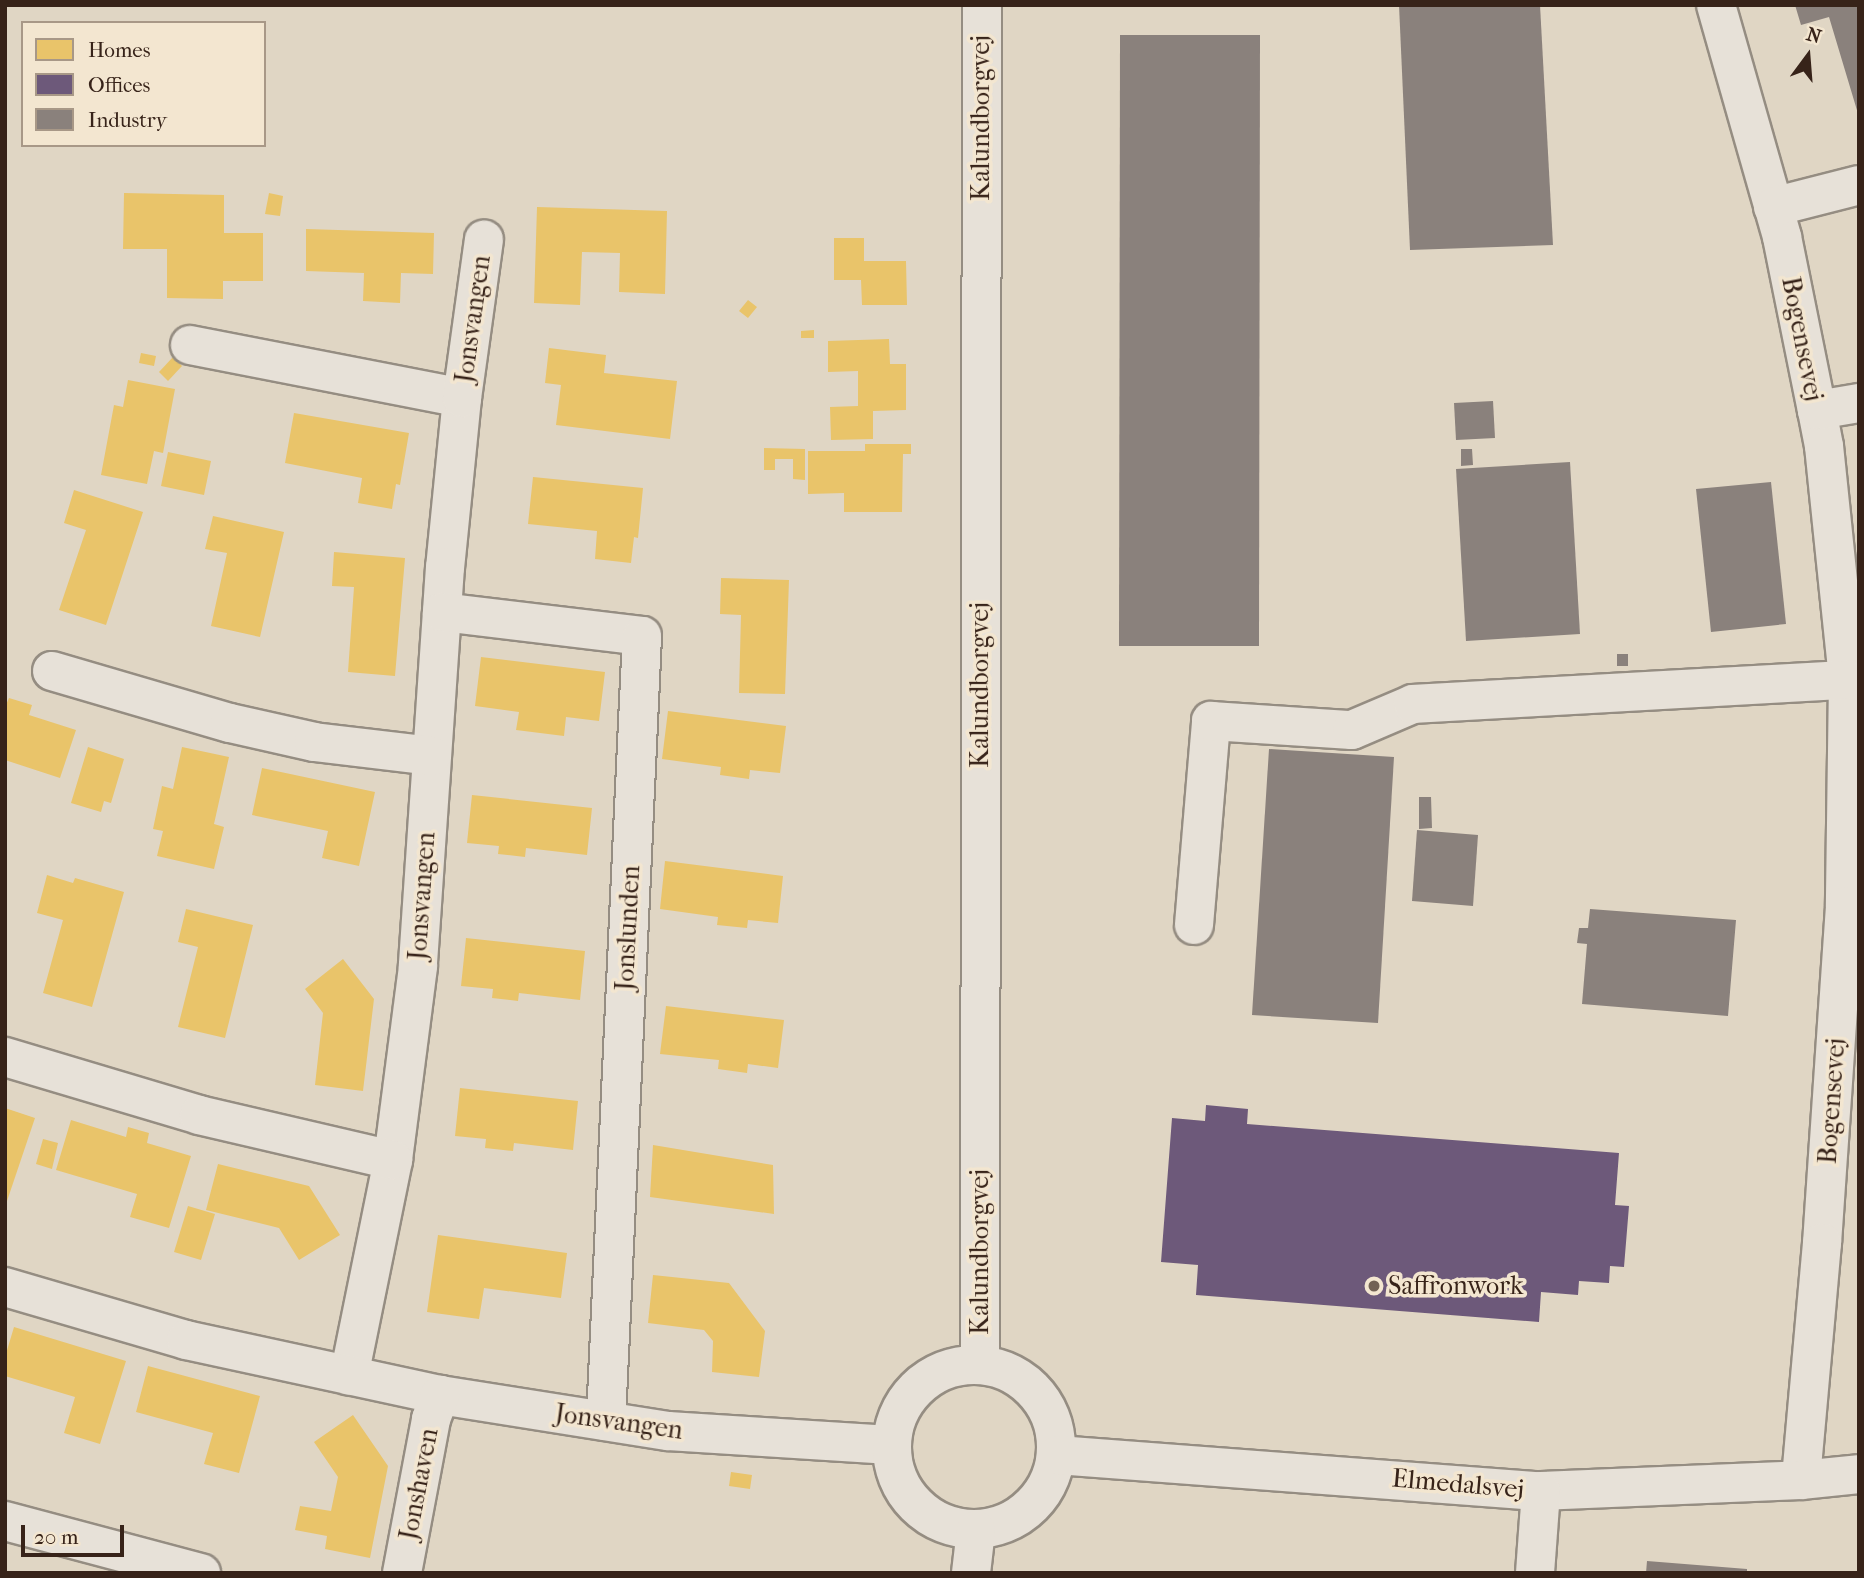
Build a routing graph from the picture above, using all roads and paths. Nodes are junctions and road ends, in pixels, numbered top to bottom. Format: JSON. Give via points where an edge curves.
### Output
{"nodes":[{"id":1,"x":982,"y":5,"type":"edge"},
{"id":2,"x":1716,"y":5,"type":"edge"},
{"id":3,"x":1859,"y":184,"type":"edge"},
{"id":4,"x":1773,"y":206,"type":"junction"},
{"id":5,"x":484,"y":240,"type":"dead end"},
{"id":6,"x":190,"y":345,"type":"dead end"},
{"id":7,"x":463,"y":398,"type":"junction"},
{"id":8,"x":1859,"y":403,"type":"edge"},
{"id":9,"x":1817,"y":410,"type":"junction"},
{"id":10,"x":1845,"y":522,"type":"edge"},
{"id":11,"x":442,"y":612,"type":"junction"},
{"id":12,"x":52,"y":671,"type":"dead end"},
{"id":13,"x":1848,"y":680,"type":"junction"},
{"id":14,"x":431,"y":756,"type":"junction"},
{"id":15,"x":1194,"y":926,"type":"dead end"},
{"id":16,"x":5,"y":1057,"type":"edge"},
{"id":17,"x":393,"y":1160,"type":"junction"},
{"id":18,"x":5,"y":1287,"type":"edge"},
{"id":19,"x":980,"y":1365,"type":"junction"},
{"id":20,"x":349,"y":1376,"type":"junction"},
{"id":21,"x":440,"y":1395,"type":"junction"},
{"id":22,"x":606,"y":1421,"type":"junction"},
{"id":23,"x":891,"y":1445,"type":"junction"},
{"id":24,"x":1057,"y":1455,"type":"junction"},
{"id":25,"x":1859,"y":1474,"type":"edge"},
{"id":26,"x":1801,"y":1480,"type":"junction"},
{"id":27,"x":1541,"y":1491,"type":"junction"},
{"id":28,"x":5,"y":1521,"type":"edge"},
{"id":29,"x":976,"y":1530,"type":"junction"},
{"id":30,"x":201,"y":1573,"type":"edge"},
{"id":31,"x":402,"y":1573,"type":"edge"},
{"id":32,"x":971,"y":1573,"type":"edge"},
{"id":33,"x":1535,"y":1573,"type":"edge"}],
"edges":[{"from":1,"to":19,"type":"street","name":"Kalundborgvej"},
{"from":2,"to":4,"type":"street","name":"Bogensevej"},
{"from":3,"to":4,"type":"street"},
{"from":4,"to":9,"type":"street","name":"Bogensevej"},
{"from":5,"to":7,"type":"street","name":"Jonsvangen"},
{"from":6,"to":7,"type":"street","name":"Jonsvangen"},
{"from":7,"to":11,"type":"street","name":"Jonsvangen"},
{"from":8,"to":9,"type":"street"},
{"from":9,"to":10,"type":"street","name":"Bogensevej"},
{"from":10,"to":13,"type":"street","name":"Bogensevej"},
{"from":11,"to":14,"type":"street","name":"Jonsvangen"},
{"from":11,"to":22,"type":"street","name":"Jonslunden","via":[[642,636]]},
{"from":12,"to":14,"type":"street","via":[[230,723],[314,742]]},
{"from":13,"to":15,"type":"street","via":[[1413,704],[1352,730],[1211,721]]},
{"from":13,"to":26,"type":"street","name":"Bogensevej","via":[[1845,906]]},
{"from":14,"to":17,"type":"street","name":"Jonsvangen","via":[[418,967]]},
{"from":16,"to":17,"type":"street","via":[[199,1115]]},
{"from":17,"to":20,"type":"street","name":"Jonsvangen"},
{"from":18,"to":20,"type":"street","name":"Jonsvangen","via":[[186,1340]]},
{"from":19,"to":23,"type":"street","via":[[953,1367],[929,1378],[910,1395],[897,1419]]},
{"from":19,"to":24,"type":"street","via":[[1006,1371],[1028,1384],[1045,1404],[1055,1429]]},
{"from":20,"to":21,"type":"street","name":"Jonsvangen"},
{"from":21,"to":22,"type":"street","name":"Jonsvangen"},
{"from":21,"to":31,"type":"street","name":"Jonshaven","via":[[431,1419]]},
{"from":22,"to":23,"type":"street","name":"Jonsvangen","via":[[680,1432]]},
{"from":23,"to":29,"type":"street","via":[[895,1471],[907,1495],[926,1514],[950,1526]]},
{"from":24,"to":27,"type":"street","name":"Elmedalsvej"},
{"from":24,"to":29,"type":"street","via":[[1051,1478],[1030,1507],[1000,1526]]},
{"from":25,"to":26,"type":"street","name":"Elmedalsvej"},
{"from":26,"to":27,"type":"street","name":"Elmedalsvej"},
{"from":27,"to":33,"type":"street"},
{"from":28,"to":30,"type":"street"},
{"from":29,"to":32,"type":"street"}]}
